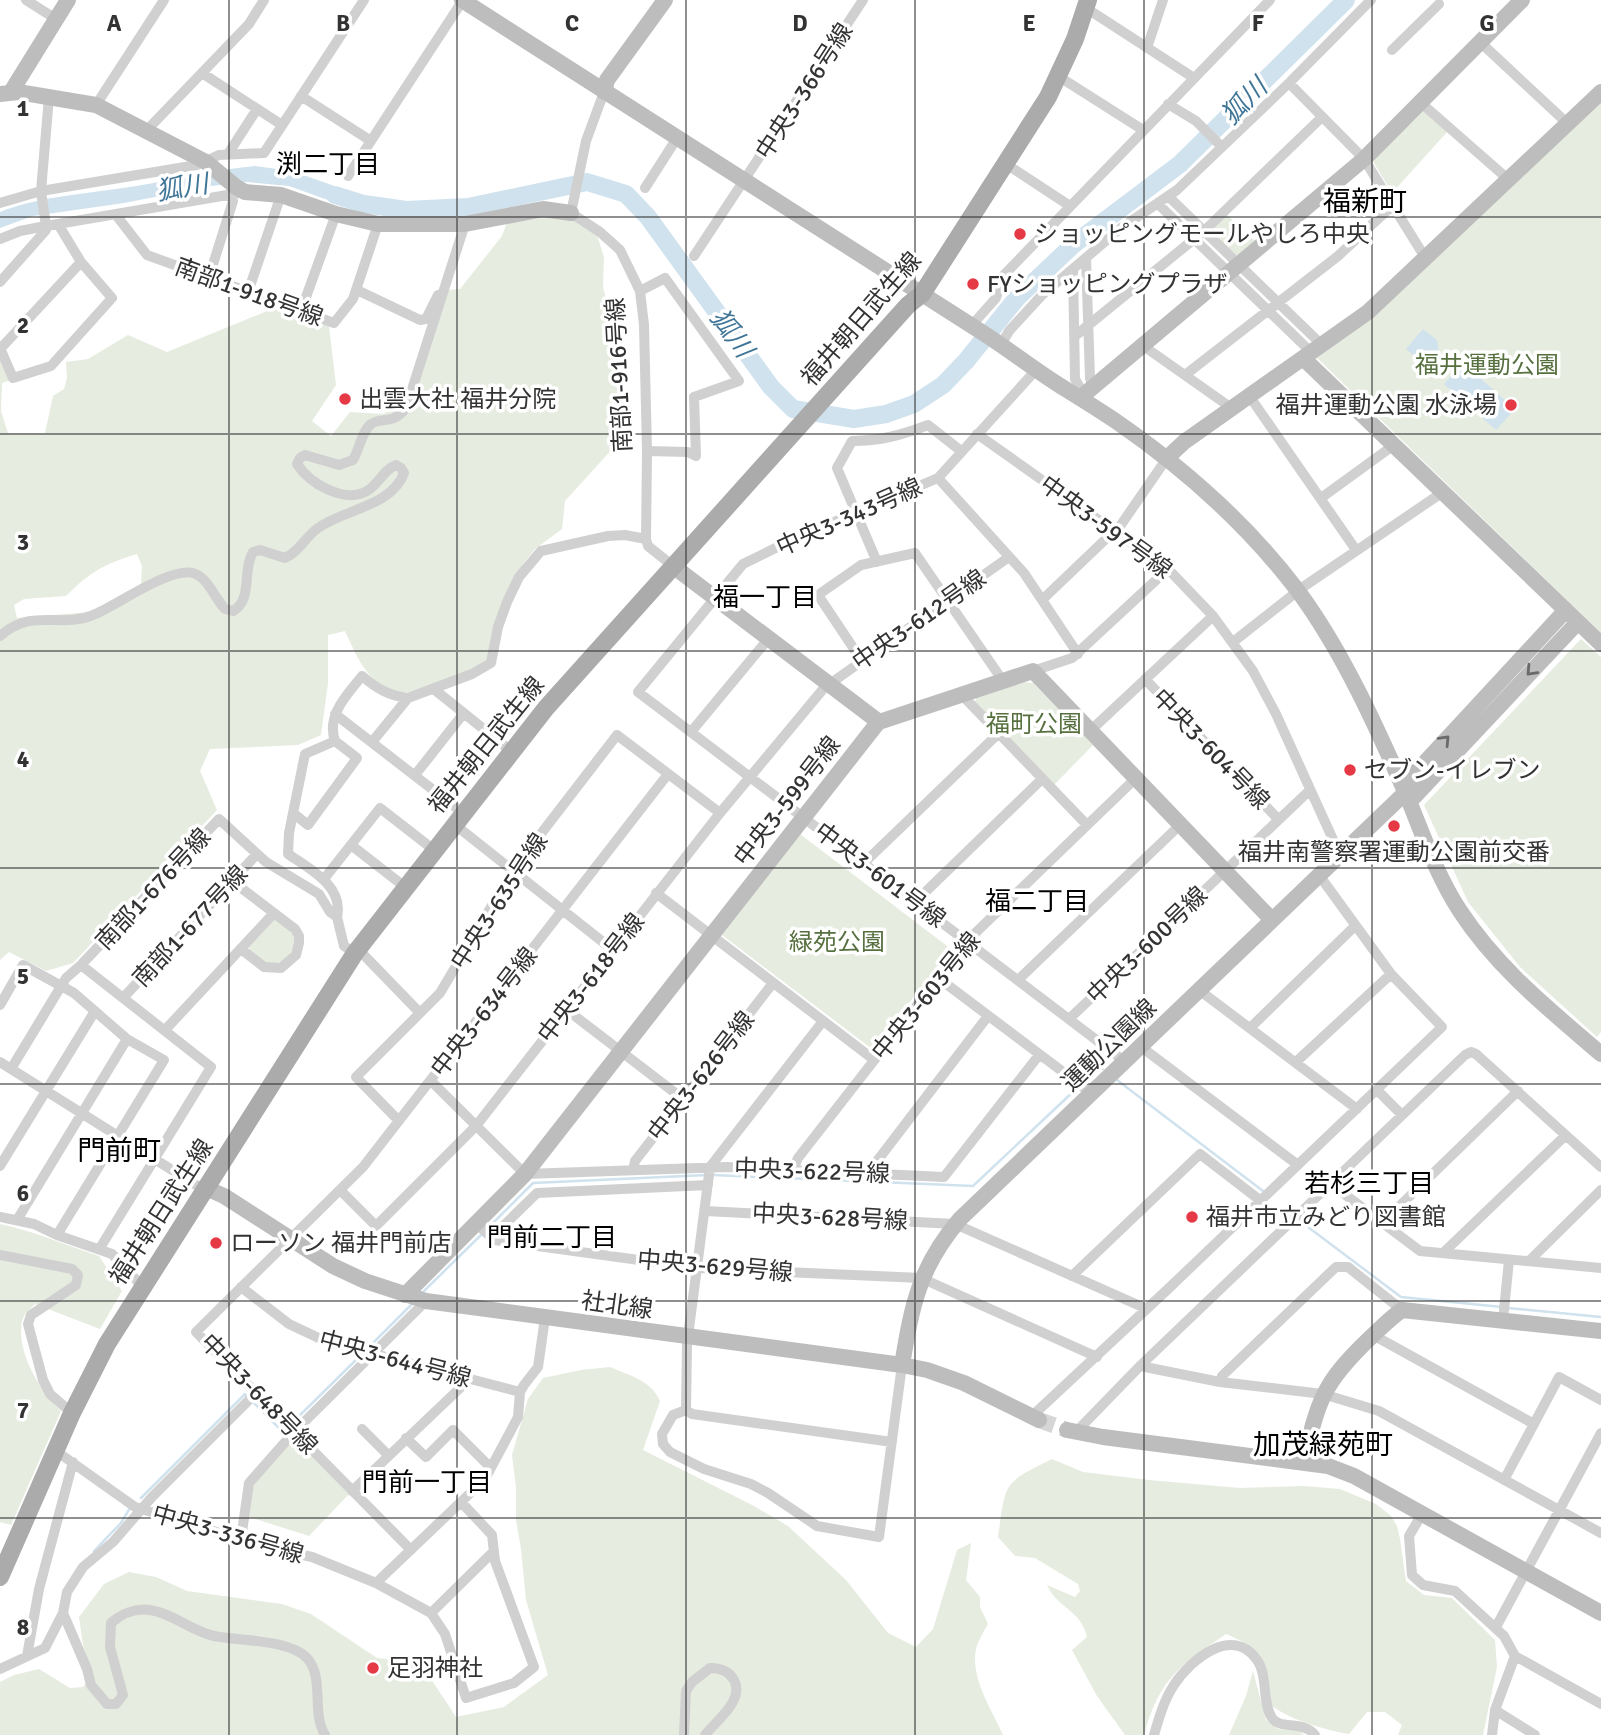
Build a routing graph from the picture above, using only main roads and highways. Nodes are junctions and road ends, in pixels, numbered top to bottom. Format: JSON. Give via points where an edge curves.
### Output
{"nodes":[{"id":1,"x":1087,"y":4,"type":"edge"},
{"id":2,"x":0,"y":1577,"type":"edge"}],
"edges":[{"from":1,"to":2,"type":"main road","name":"福井朝日武生線","via":[[1037,115],[922,294],[908,304],[545,708],[357,951],[107,1344]]}]}
